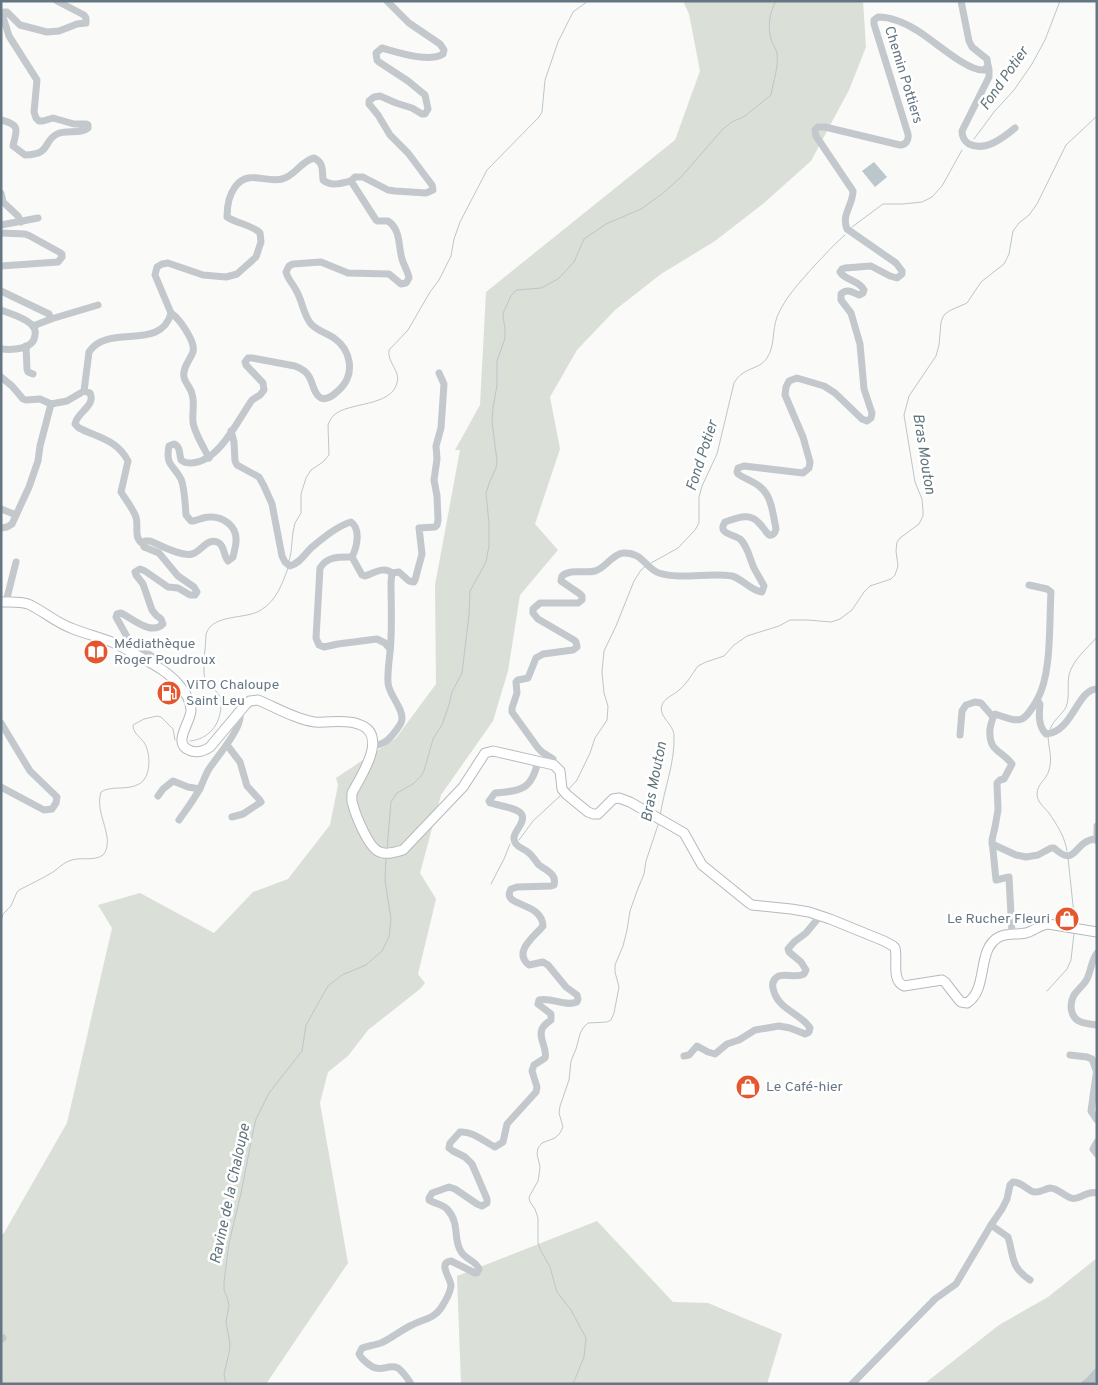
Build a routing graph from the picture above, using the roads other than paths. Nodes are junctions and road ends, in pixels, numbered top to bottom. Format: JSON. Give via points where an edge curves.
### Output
{"nodes":[{"id":1,"x":58,"y":1,"type":"edge"},
{"id":2,"x":387,"y":1,"type":"edge"},
{"id":3,"x":961,"y":1,"type":"edge"},
{"id":4,"x":988,"y":66,"type":"junction"},
{"id":5,"x":1,"y":120,"type":"edge"},
{"id":6,"x":1015,"y":128,"type":"dead end"},
{"id":7,"x":351,"y":181,"type":"junction"},
{"id":8,"x":1,"y":193,"type":"edge"},
{"id":9,"x":38,"y":218,"type":"dead end"},
{"id":10,"x":20,"y":222,"type":"junction"},
{"id":11,"x":1,"y":225,"type":"edge"},
{"id":12,"x":1,"y":233,"type":"edge"},
{"id":13,"x":1,"y":266,"type":"edge"},
{"id":14,"x":1,"y":291,"type":"edge"},
{"id":15,"x":98,"y":305,"type":"dead end"},
{"id":16,"x":1,"y":310,"type":"edge"},
{"id":17,"x":170,"y":313,"type":"junction"},
{"id":18,"x":51,"y":319,"type":"junction"},
{"id":19,"x":33,"y":326,"type":"junction"},
{"id":20,"x":26,"y":346,"type":"junction"},
{"id":21,"x":1,"y":349,"type":"edge"},
{"id":22,"x":439,"y":373,"type":"dead end"},
{"id":23,"x":33,"y":374,"type":"dead end"},
{"id":24,"x":1,"y":377,"type":"edge"},
{"id":25,"x":84,"y":391,"type":"junction"},
{"id":26,"x":51,"y":404,"type":"junction"},
{"id":27,"x":231,"y":431,"type":"junction"},
{"id":28,"x":209,"y":458,"type":"junction"},
{"id":29,"x":1,"y":509,"type":"edge"},
{"id":30,"x":16,"y":515,"type":"junction"},
{"id":31,"x":1,"y":528,"type":"edge"},
{"id":32,"x":143,"y":544,"type":"junction"},
{"id":33,"x":352,"y":557,"type":"junction"},
{"id":34,"x":16,"y":562,"type":"dead end"},
{"id":35,"x":392,"y":573,"type":"junction"},
{"id":36,"x":1029,"y":585,"type":"dead end"},
{"id":37,"x":3,"y":602,"type":"edge"},
{"id":38,"x":390,"y":649,"type":"junction"},
{"id":39,"x":155,"y":665,"type":"junction"},
{"id":40,"x":1097,"y":689,"type":"edge"},
{"id":41,"x":1037,"y":700,"type":"junction"},
{"id":42,"x":240,"y":710,"type":"junction"},
{"id":43,"x":993,"y":717,"type":"junction"},
{"id":44,"x":1,"y":723,"type":"edge"},
{"id":45,"x":960,"y":735,"type":"dead end"},
{"id":46,"x":227,"y":745,"type":"junction"},
{"id":47,"x":373,"y":746,"type":"junction"},
{"id":48,"x":538,"y":761,"type":"junction"},
{"id":49,"x":554,"y":765,"type":"junction"},
{"id":50,"x":1,"y":787,"type":"edge"},
{"id":51,"x":200,"y":789,"type":"junction"},
{"id":52,"x":158,"y":796,"type":"dead end"},
{"id":53,"x":232,"y":817,"type":"dead end"},
{"id":54,"x":179,"y":820,"type":"dead end"},
{"id":55,"x":1097,"y":826,"type":"edge"},
{"id":56,"x":1097,"y":836,"type":"edge"},
{"id":57,"x":1097,"y":841,"type":"edge"},
{"id":58,"x":992,"y":844,"type":"junction"},
{"id":59,"x":820,"y":916,"type":"junction"},
{"id":60,"x":1097,"y":932,"type":"edge"},
{"id":61,"x":1012,"y":934,"type":"junction"},
{"id":62,"x":1097,"y":953,"type":"edge"},
{"id":63,"x":1097,"y":1025,"type":"edge"},
{"id":64,"x":684,"y":1056,"type":"dead end"},
{"id":65,"x":1070,"y":1056,"type":"dead end"},
{"id":66,"x":1096,"y":1069,"type":"edge"},
{"id":67,"x":1097,"y":1120,"type":"edge"},
{"id":68,"x":1097,"y":1142,"type":"edge"},
{"id":69,"x":1097,"y":1154,"type":"edge"},
{"id":70,"x":1097,"y":1193,"type":"edge"},
{"id":71,"x":991,"y":1225,"type":"junction"},
{"id":72,"x":1030,"y":1280,"type":"dead end"},
{"id":73,"x":411,"y":1384,"type":"edge"},
{"id":74,"x":852,"y":1384,"type":"edge"}],
"edges":[{"from":1,"to":5,"type":"street","via":[[84,15],[86,23],[47,32],[20,25],[6,12],[3,17],[9,36],[37,80],[36,118],[40,121],[53,118],[86,124],[88,128],[56,134],[41,152],[25,155],[13,146],[17,132],[15,127]]},
{"from":2,"to":7,"type":"street","via":[[409,23],[443,47],[443,54],[435,57],[404,55],[382,48],[376,53],[379,62],[426,95],[428,109],[425,114],[380,96],[369,101],[390,135],[434,188],[426,194],[388,190],[359,176]]},
{"from":3,"to":4,"type":"street","via":[[969,41],[987,59]]},
{"from":4,"to":6,"type":"street","via":[[989,76],[962,134],[967,143],[979,147],[996,141]]},
{"from":4,"to":49,"type":"street","name":"Chemin Pottiers","via":[[978,70],[917,30],[882,17],[875,19],[908,134],[907,142],[900,145],[825,127],[818,127],[815,133],[854,191],[845,218],[847,229],[902,271],[898,278],[866,265],[845,268],[840,272],[861,284],[864,290],[859,295],[846,290],[840,298],[851,313],[860,344],[864,389],[871,418],[867,421],[862,419],[824,386],[797,378],[787,384],[785,395],[803,437],[809,468],[803,473],[738,468],[738,474],[760,486],[766,494],[776,529],[769,535],[759,522],[743,516],[725,522],[722,527],[744,544],[763,583],[762,592],[730,576],[682,576],[655,571],[638,556],[623,554],[597,570],[563,574],[562,581],[580,594],[582,600],[578,603],[540,603],[533,609],[538,619],[574,640],[576,648],[539,656],[528,678],[516,683],[512,708],[538,748],[553,759]]},
{"from":7,"to":17,"type":"street","via":[[326,183],[323,166],[314,158],[284,179],[243,178],[232,191],[227,217],[260,233],[256,257],[237,274],[226,277],[203,275],[168,263],[157,267],[155,275]]},
{"from":7,"to":27,"type":"street","via":[[376,220],[388,220],[394,226],[409,278],[401,284],[388,274],[348,273],[321,262],[289,266],[287,277],[297,292],[305,315],[315,328],[334,338],[347,352],[349,376],[338,391],[324,398],[317,394],[307,374],[295,366],[248,358],[246,365],[263,383],[264,390],[252,400]]},
{"from":8,"to":10,"type":"street","via":[[3,202]]},
{"from":9,"to":10,"type":"street"},
{"from":10,"to":11,"type":"street"},
{"from":12,"to":13,"type":"street","via":[[25,234],[62,254],[58,262]]},
{"from":14,"to":18,"type":"street","via":[[49,314]]},
{"from":15,"to":18,"type":"street"},
{"from":16,"to":19,"type":"street"},
{"from":17,"to":25,"type":"street","via":[[164,326],[156,333],[112,338],[92,347]]},
{"from":17,"to":28,"type":"street","via":[[176,316],[193,345],[183,373],[193,396],[193,424]]},
{"from":18,"to":19,"type":"street"},
{"from":19,"to":20,"type":"street","via":[[35,337]]},
{"from":20,"to":21,"type":"street"},
{"from":20,"to":23,"type":"street","via":[[27,370]]},
{"from":22,"to":35,"type":"street","via":[[444,384],[434,480],[438,496],[437,525],[419,528],[422,554],[414,582],[399,572]]},
{"from":24,"to":26,"type":"street","via":[[23,399],[40,399]]},
{"from":25,"to":26,"type":"street","via":[[68,401]]},
{"from":25,"to":32,"type":"street","via":[[90,393],[91,402],[75,424],[118,446],[124,453],[128,461],[121,492],[135,516],[136,537]]},
{"from":26,"to":30,"type":"street","via":[[38,461]]},
{"from":27,"to":28,"type":"street"},
{"from":27,"to":33,"type":"street","via":[[237,465],[259,477],[272,504],[282,556],[288,564],[297,563],[324,538],[351,522],[357,532]]},
{"from":28,"to":32,"type":"street","via":[[199,463],[186,463],[181,460],[177,445],[172,444],[168,459],[181,479],[188,519],[219,517],[232,526],[236,541],[233,557],[226,559],[223,547],[217,542],[187,555],[150,541]]},
{"from":29,"to":30,"type":"street"},
{"from":30,"to":31,"type":"street","via":[[9,526]]},
{"from":32,"to":39,"type":"street","via":[[159,553],[197,592],[190,595],[168,587],[145,571],[140,569],[136,572],[152,610],[163,624],[159,628],[142,626],[121,612],[116,617],[126,638],[133,646],[153,657]]},
{"from":33,"to":35,"type":"street","via":[[362,575],[384,570]]},
{"from":33,"to":38,"type":"street","via":[[329,558],[320,568],[317,642],[324,647],[377,639]]},
{"from":34,"to":37,"type":"street"},
{"from":35,"to":38,"type":"street"},
{"from":36,"to":41,"type":"street","via":[[1051,592],[1050,648]]},
{"from":37,"to":39,"type":"main road","via":[[28,604],[60,623],[114,643]]},
{"from":38,"to":47,"type":"street","via":[[389,688],[402,719],[391,738]]},
{"from":39,"to":42,"type":"main road","via":[[182,688],[190,704],[190,716],[181,740],[190,751],[204,751],[210,747]]},
{"from":40,"to":41,"type":"street","via":[[1084,695],[1074,713],[1052,733],[1043,731]]},
{"from":41,"to":43,"type":"street","via":[[1023,719],[995,714]]},
{"from":42,"to":46,"type":"street","via":[[239,723]]},
{"from":42,"to":47,"type":"main road","via":[[250,701],[258,700],[314,722],[358,724],[369,732]]},
{"from":43,"to":45,"type":"street","via":[[982,703],[966,705],[962,711]]},
{"from":43,"to":58,"type":"street","via":[[991,744],[1012,764],[998,783],[998,810]]},
{"from":44,"to":50,"type":"street","via":[[30,771],[57,797],[56,803],[52,809],[44,810]]},
{"from":46,"to":51,"type":"street","via":[[208,770]]},
{"from":46,"to":53,"type":"street","via":[[240,762],[247,786],[261,802]]},
{"from":47,"to":48,"type":"main road","via":[[351,799],[370,844],[381,853],[403,850],[462,787],[484,753],[493,751]]},
{"from":48,"to":49,"type":"main road"},
{"from":48,"to":73,"type":"street","via":[[527,786],[495,794],[489,801],[520,812],[522,821],[514,836],[516,844],[555,880],[554,885],[518,887],[508,893],[508,897],[532,909],[543,920],[543,926],[523,950],[525,962],[548,965],[578,999],[574,1004],[539,1000],[538,1004],[552,1017],[541,1030],[547,1053],[532,1071],[536,1092],[507,1124],[503,1142],[495,1146],[475,1135],[460,1132],[450,1143],[449,1148],[472,1164],[488,1203],[477,1204],[449,1187],[432,1193],[429,1200],[447,1210],[456,1225],[456,1238],[462,1254],[479,1269],[475,1273],[447,1261],[444,1268],[451,1290],[436,1315],[412,1324],[380,1343],[362,1348],[359,1354],[373,1368],[398,1368]]},
{"from":49,"to":59,"type":"main road","via":[[560,771],[564,791],[588,812],[598,814],[616,798],[630,802],[684,833],[702,865],[749,903]]},
{"from":51,"to":52,"type":"street","via":[[173,781]]},
{"from":51,"to":54,"type":"street"},
{"from":55,"to":56,"type":"street"},
{"from":57,"to":58,"type":"street","via":[[1088,840],[1066,857],[1054,848],[1033,856],[1016,855]]},
{"from":58,"to":61,"type":"street","via":[[996,880],[1009,877]]},
{"from":59,"to":61,"type":"main road","via":[[893,946],[896,977],[900,985],[908,987],[942,980],[964,1003],[975,996],[991,944],[997,938]]},
{"from":59,"to":64,"type":"street","via":[[788,949],[804,966],[804,974],[779,976],[773,981],[783,1006],[807,1023],[809,1032],[805,1034],[779,1026],[763,1028],[715,1054],[697,1046]]},
{"from":60,"to":61,"type":"main road","via":[[1048,924],[1029,932]]},
{"from":62,"to":63,"type":"street","via":[[1087,979],[1073,996],[1071,1006],[1076,1020]]},
{"from":65,"to":66,"type":"street","via":[[1092,1059]]},
{"from":66,"to":67,"type":"street","via":[[1091,1111]]},
{"from":68,"to":69,"type":"street","via":[[1093,1149]]},
{"from":70,"to":71,"type":"street","via":[[1072,1199],[1055,1189],[1033,1192],[1013,1182]]},
{"from":71,"to":72,"type":"street","via":[[1008,1237],[1013,1260]]},
{"from":71,"to":74,"type":"street","via":[[956,1284],[935,1299]]}]}
